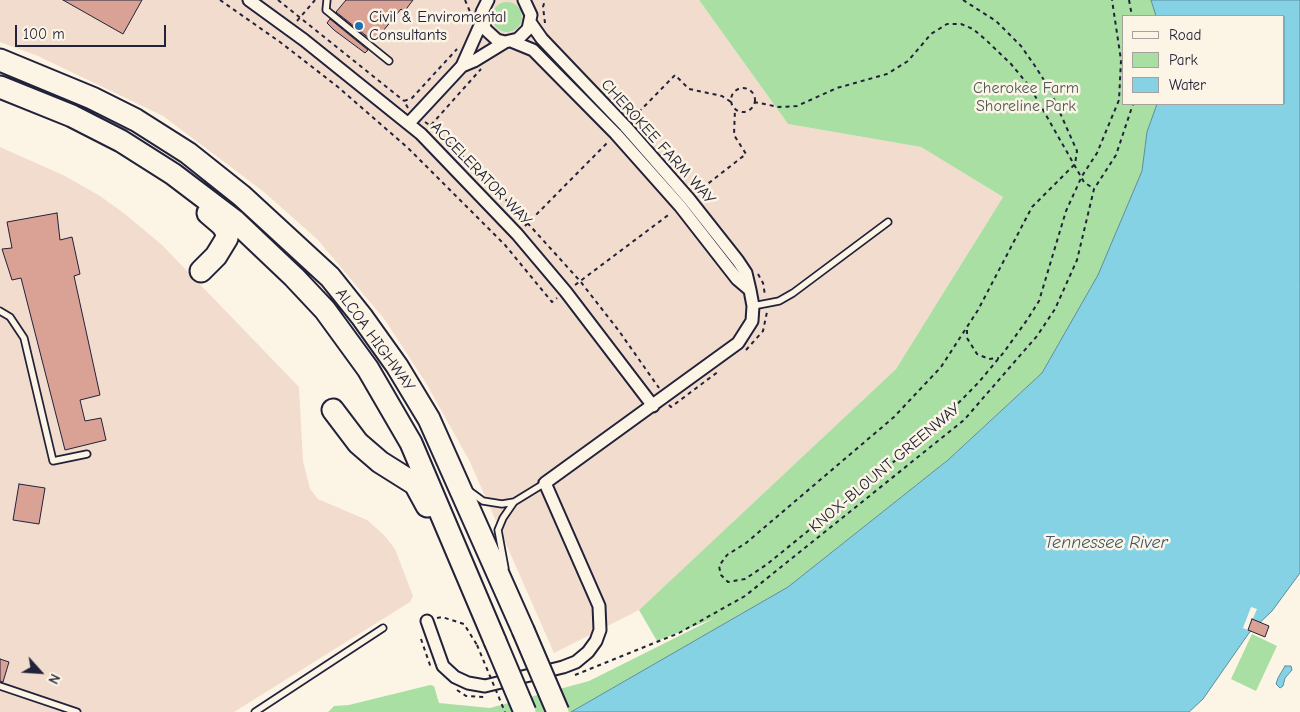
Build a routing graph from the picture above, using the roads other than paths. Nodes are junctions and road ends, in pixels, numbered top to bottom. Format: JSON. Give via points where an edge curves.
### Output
{"nodes":[{"id":1,"x":249,"y":0,"type":"edge"},
{"id":2,"x":327,"y":0,"type":"edge"},
{"id":3,"x":475,"y":0,"type":"edge"},
{"id":4,"x":488,"y":0,"type":"edge"},
{"id":5,"x":529,"y":3,"type":"edge"},
{"id":6,"x":478,"y":16,"type":"junction"},
{"id":7,"x":530,"y":22,"type":"junction"},
{"id":8,"x":508,"y":41,"type":"junction"},
{"id":9,"x":0,"y":60,"type":"edge"},
{"id":10,"x":388,"y":61,"type":"dead end"},
{"id":11,"x":462,"y":66,"type":"junction"},
{"id":12,"x":0,"y":87,"type":"edge"},
{"id":13,"x":412,"y":119,"type":"junction"},
{"id":14,"x":685,"y":202,"type":"junction"},
{"id":15,"x":888,"y":222,"type":"dead end"},
{"id":16,"x":201,"y":271,"type":"dead end"},
{"id":17,"x":753,"y":306,"type":"junction"},
{"id":18,"x":0,"y":311,"type":"edge"},
{"id":19,"x":653,"y":406,"type":"junction"},
{"id":20,"x":333,"y":410,"type":"dead end"},
{"id":21,"x":87,"y":454,"type":"dead end"},
{"id":22,"x":460,"y":484,"type":"junction"},
{"id":23,"x":545,"y":484,"type":"junction"},
{"id":24,"x":514,"y":502,"type":"junction"},
{"id":25,"x":507,"y":592,"type":"junction"},
{"id":26,"x":481,"y":608,"type":"junction"},
{"id":27,"x":427,"y":620,"type":"road end"},
{"id":28,"x":383,"y":628,"type":"dead end"},
{"id":29,"x":0,"y":686,"type":"edge"},
{"id":30,"x":77,"y":712,"type":"edge"},
{"id":31,"x":256,"y":712,"type":"edge"},
{"id":32,"x":525,"y":712,"type":"edge"},
{"id":33,"x":558,"y":712,"type":"edge"}],
"edges":[{"from":1,"to":13,"type":"street","name":"ACCELERATOR WAY"},
{"from":2,"to":10,"type":"lane","via":[[326,10]]},
{"from":3,"to":6,"type":"street"},
{"from":4,"to":6,"type":"street"},
{"from":5,"to":7,"type":"street"},
{"from":6,"to":8,"type":"street","name":"CHEROKEE FARM WAY","via":[[490,35]]},
{"from":6,"to":11,"type":"street"},
{"from":7,"to":8,"type":"street","via":[[524,34]]},
{"from":7,"to":14,"type":"street","name":"CHEROKEE FARM WAY","via":[[542,39],[625,126]]},
{"from":8,"to":11,"type":"street"},
{"from":8,"to":14,"type":"street","name":"CHEROKEE FARM WAY","via":[[532,50]]},
{"from":9,"to":22,"type":"highway","name":"ALCOA HIGHWAY","via":[[136,120],[242,196],[298,247],[330,277],[398,366],[429,419]]},
{"from":11,"to":13,"type":"street"},
{"from":12,"to":16,"type":"highway","via":[[160,178],[216,220],[226,231],[226,238],[216,256]]},
{"from":12,"to":26,"type":"highway","name":"ALCOA HIGHWAY","via":[[72,116],[161,166],[235,221],[325,310],[368,369],[411,443]]},
{"from":13,"to":19,"type":"street","name":"ACCELERATOR WAY","via":[[421,134],[517,234],[566,292]]},
{"from":14,"to":17,"type":"street","name":"CHEROKEE FARM WAY","via":[[746,273]]},
{"from":15,"to":17,"type":"lane","via":[[793,293],[767,305]]},
{"from":17,"to":19,"type":"street","name":"CHEROKEE FARM WAY","via":[[752,321],[738,343]]},
{"from":18,"to":21,"type":"lane","via":[[10,317],[24,338],[53,461]]},
{"from":19,"to":23,"type":"street","name":"CHEROKEE FARM WAY"},
{"from":20,"to":26,"type":"highway","via":[[358,443],[380,462],[415,484],[467,596]]},
{"from":22,"to":24,"type":"lane","name":"CHEROKEE FARM WAY","via":[[491,504]]},
{"from":22,"to":25,"type":"highway","name":"ALCOA HIGHWAY"},
{"from":23,"to":24,"type":"lane","name":"CHEROKEE FARM WAY"},
{"from":23,"to":27,"type":"street","via":[[598,606],[600,630],[588,652],[563,667],[485,686],[468,683],[442,666]]},
{"from":24,"to":25,"type":"lane","name":"CHEROKEE FARM WAY","via":[[498,530]]},
{"from":25,"to":33,"type":"highway","name":"ALCOA HIGHWAY","bridge":true},
{"from":26,"to":32,"type":"highway","name":"ALCOA HIGHWAY","bridge":true,"via":[[486,643]]},
{"from":28,"to":31,"type":"lane"},
{"from":29,"to":30,"type":"lane"}]}
